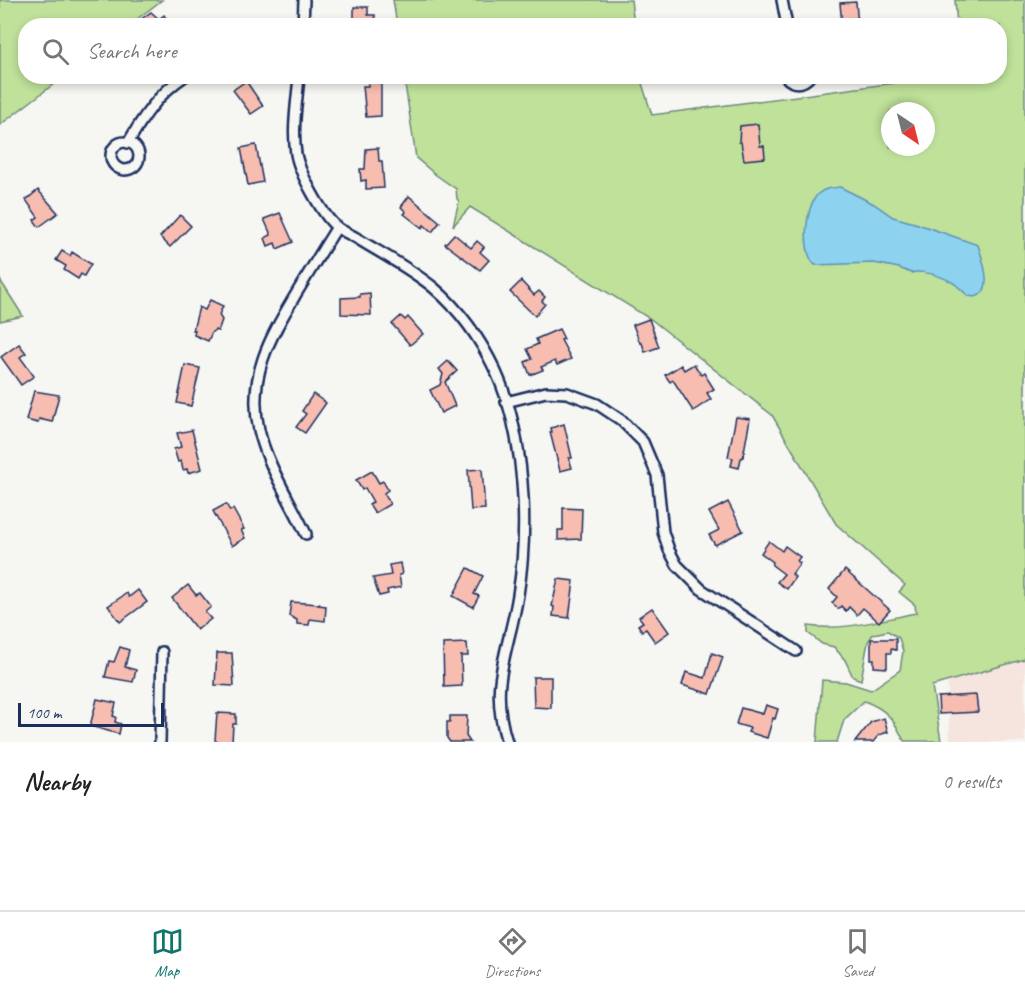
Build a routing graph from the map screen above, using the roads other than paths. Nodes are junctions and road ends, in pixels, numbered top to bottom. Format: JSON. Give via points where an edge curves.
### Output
{"nodes":[{"id":1,"x":304,"y":0,"type":"edge"},
{"id":2,"x":782,"y":0,"type":"edge"},
{"id":3,"x":303,"y":18,"type":"edge"},
{"id":4,"x":785,"y":18,"type":"edge"},
{"id":5,"x":176,"y":84,"type":"edge"},
{"id":6,"x":298,"y":84,"type":"edge"},
{"id":7,"x":128,"y":142,"type":"dead end"},
{"id":8,"x":337,"y":227,"type":"junction"},
{"id":9,"x":506,"y":402,"type":"junction"},
{"id":10,"x":306,"y":534,"type":"dead end"},
{"id":11,"x":796,"y":651,"type":"dead end"},
{"id":12,"x":162,"y":652,"type":"dead end"},
{"id":13,"x":160,"y":742,"type":"edge"},
{"id":14,"x":507,"y":742,"type":"edge"}],
"edges":[{"from":1,"to":3,"type":"street"},
{"from":2,"to":4,"type":"street"},
{"from":5,"to":7,"type":"street","via":[[144,116]]},
{"from":6,"to":8,"type":"street","via":[[296,154],[313,194]]},
{"from":8,"to":9,"type":"street","via":[[417,275],[452,305],[484,350]]},
{"from":8,"to":10,"type":"street","via":[[272,334],[258,374],[259,430]]},
{"from":9,"to":11,"type":"street","via":[[546,392],[567,393],[597,404],[621,420],[644,442],[657,475],[663,532],[677,565],[701,589]]},
{"from":9,"to":14,"type":"street","via":[[520,470],[524,535],[518,597],[498,692]]},
{"from":12,"to":13,"type":"street"}]}
